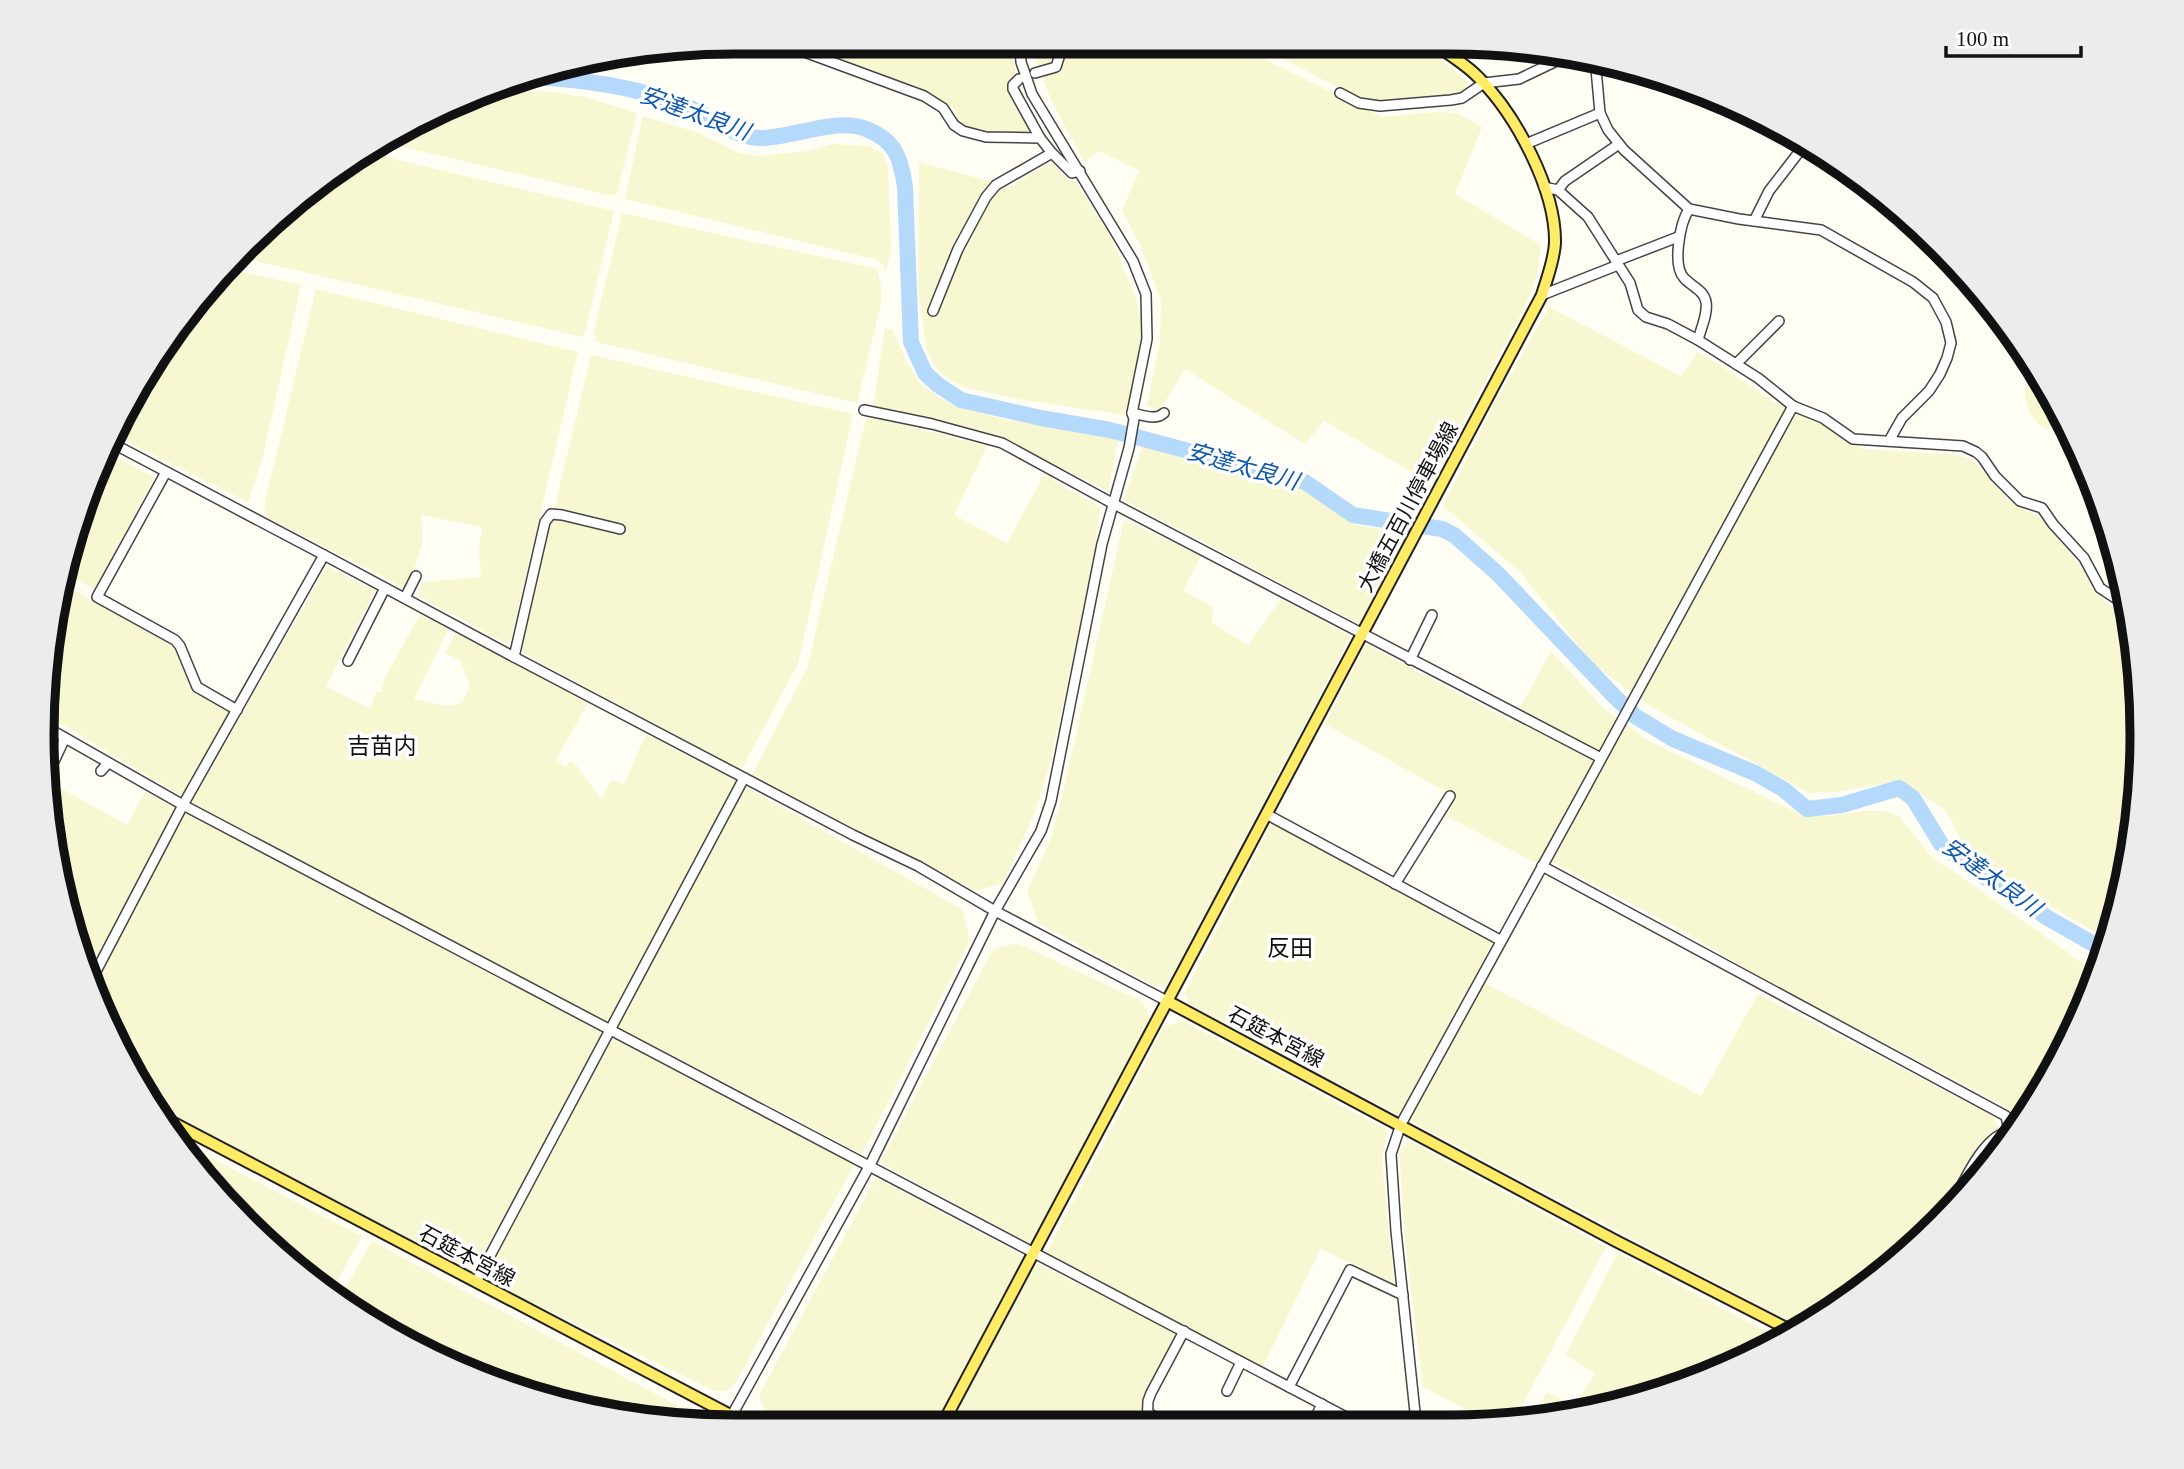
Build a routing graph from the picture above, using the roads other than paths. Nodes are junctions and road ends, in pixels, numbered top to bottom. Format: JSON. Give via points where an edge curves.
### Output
{"nodes":[{"id":1,"x":809,"y":54,"type":"edge"},
{"id":2,"x":1021,"y":54,"type":"edge"},
{"id":3,"x":1060,"y":54,"type":"edge"},
{"id":4,"x":1448,"y":54,"type":"edge"},
{"id":5,"x":1554,"y":63,"type":"edge"},
{"id":6,"x":1596,"y":70,"type":"edge"},
{"id":7,"x":1035,"y":73,"type":"dead end"},
{"id":8,"x":1018,"y":79,"type":"dead end"},
{"id":9,"x":1484,"y":83,"type":"junction"},
{"id":10,"x":1340,"y":93,"type":"dead end"},
{"id":11,"x":1600,"y":113,"type":"junction"},
{"id":12,"x":1040,"y":138,"type":"junction"},
{"id":13,"x":1526,"y":144,"type":"junction"},
{"id":14,"x":1619,"y":144,"type":"junction"},
{"id":15,"x":1800,"y":151,"type":"edge"},
{"id":16,"x":1052,"y":153,"type":"junction"},
{"id":17,"x":1080,"y":171,"type":"junction"},
{"id":18,"x":1545,"y":187,"type":"junction"},
{"id":19,"x":1558,"y":190,"type":"junction"},
{"id":20,"x":1689,"y":209,"type":"junction"},
{"id":21,"x":1754,"y":221,"type":"junction"},
{"id":22,"x":1678,"y":237,"type":"junction"},
{"id":23,"x":1617,"y":263,"type":"junction"},
{"id":24,"x":1542,"y":295,"type":"junction"},
{"id":25,"x":933,"y":311,"type":"dead end"},
{"id":26,"x":1779,"y":321,"type":"dead end"},
{"id":27,"x":1698,"y":340,"type":"junction"},
{"id":28,"x":1736,"y":364,"type":"junction"},
{"id":29,"x":1793,"y":406,"type":"junction"},
{"id":30,"x":864,"y":410,"type":"dead end"},
{"id":31,"x":1164,"y":413,"type":"dead end"},
{"id":32,"x":1133,"y":416,"type":"junction"},
{"id":33,"x":1889,"y":441,"type":"junction"},
{"id":34,"x":118,"y":446,"type":"edge"},
{"id":35,"x":166,"y":472,"type":"junction"},
{"id":36,"x":1112,"y":503,"type":"junction"},
{"id":37,"x":620,"y":529,"type":"dead end"},
{"id":38,"x":324,"y":555,"type":"junction"},
{"id":39,"x":416,"y":576,"type":"dead end"},
{"id":40,"x":385,"y":588,"type":"junction"},
{"id":41,"x":405,"y":598,"type":"junction"},
{"id":42,"x":2116,"y":599,"type":"edge"},
{"id":43,"x":1432,"y":615,"type":"dead end"},
{"id":44,"x":1362,"y":634,"type":"junction"},
{"id":45,"x":514,"y":657,"type":"junction"},
{"id":46,"x":1410,"y":660,"type":"junction"},
{"id":47,"x":348,"y":661,"type":"dead end"},
{"id":48,"x":237,"y":710,"type":"junction"},
{"id":49,"x":54,"y":732,"type":"edge"},
{"id":50,"x":65,"y":738,"type":"junction"},
{"id":51,"x":1601,"y":758,"type":"junction"},
{"id":52,"x":55,"y":759,"type":"edge"},
{"id":53,"x":108,"y":763,"type":"junction"},
{"id":54,"x":101,"y":771,"type":"dead end"},
{"id":55,"x":744,"y":778,"type":"junction"},
{"id":56,"x":1450,"y":796,"type":"dead end"},
{"id":57,"x":183,"y":805,"type":"junction"},
{"id":58,"x":1268,"y":816,"type":"junction"},
{"id":59,"x":1542,"y":866,"type":"junction"},
{"id":60,"x":1395,"y":884,"type":"junction"},
{"id":61,"x":995,"y":911,"type":"junction"},
{"id":62,"x":1500,"y":940,"type":"junction"},
{"id":63,"x":97,"y":970,"type":"edge"},
{"id":64,"x":1167,"y":1001,"type":"junction"},
{"id":65,"x":610,"y":1030,"type":"junction"},
{"id":66,"x":2008,"y":1122,"type":"edge"},
{"id":67,"x":1401,"y":1124,"type":"junction"},
{"id":68,"x":179,"y":1126,"type":"edge"},
{"id":69,"x":1993,"y":1144,"type":"edge"},
{"id":70,"x":870,"y":1165,"type":"junction"},
{"id":71,"x":1973,"y":1168,"type":"edge"},
{"id":72,"x":1035,"y":1253,"type":"junction"},
{"id":73,"x":476,"y":1283,"type":"junction"},
{"id":74,"x":1403,"y":1295,"type":"junction"},
{"id":75,"x":1784,"y":1327,"type":"edge"},
{"id":76,"x":1184,"y":1331,"type":"junction"},
{"id":77,"x":1241,"y":1362,"type":"junction"},
{"id":78,"x":1289,"y":1387,"type":"junction"},
{"id":79,"x":1227,"y":1391,"type":"dead end"},
{"id":80,"x":1322,"y":1404,"type":"junction"},
{"id":81,"x":1148,"y":1413,"type":"joint"},
{"id":82,"x":717,"y":1414,"type":"edge"},
{"id":83,"x":732,"y":1415,"type":"edge"},
{"id":84,"x":948,"y":1415,"type":"edge"},
{"id":85,"x":1152,"y":1415,"type":"edge"},
{"id":86,"x":1317,"y":1415,"type":"edge"},
{"id":87,"x":1343,"y":1415,"type":"edge"},
{"id":88,"x":1415,"y":1415,"type":"edge"}],
"edges":[{"from":1,"to":12,"type":"street","via":[[925,96],[963,131],[986,137]]},
{"from":2,"to":17,"type":"street","via":[[1032,94]]},
{"from":3,"to":7,"type":"street","via":[[1056,67]]},
{"from":4,"to":9,"type":"main road","name":"大橋五百川停車場線"},
{"from":5,"to":9,"type":"street","via":[[1519,79]]},
{"from":6,"to":11,"type":"street"},
{"from":8,"to":12,"type":"street","via":[[1013,89]]},
{"from":9,"to":10,"type":"street","via":[[1462,98],[1387,106],[1359,103]]},
{"from":9,"to":13,"type":"main road","name":"大橋五百川停車場線"},
{"from":11,"to":13,"type":"street"},
{"from":11,"to":14,"type":"street"},
{"from":12,"to":16,"type":"street"},
{"from":13,"to":18,"type":"main road","name":"大橋五百川停車場線"},
{"from":14,"to":19,"type":"street"},
{"from":14,"to":20,"type":"street"},
{"from":15,"to":21,"type":"street","via":[[1769,191]]},
{"from":16,"to":17,"type":"street","via":[[1072,173]]},
{"from":16,"to":25,"type":"street","via":[[996,185],[986,197]]},
{"from":17,"to":32,"type":"street","via":[[1133,261],[1146,293],[1147,340]]},
{"from":18,"to":19,"type":"street"},
{"from":18,"to":24,"type":"main road","name":"大橋五百川停車場線","via":[[1555,241]]},
{"from":19,"to":23,"type":"street","via":[[1588,217]]},
{"from":20,"to":21,"type":"street"},
{"from":20,"to":22,"type":"street"},
{"from":21,"to":33,"type":"street","via":[[1821,230],[1933,298],[1951,343],[1947,358],[1929,391],[1902,418]]},
{"from":22,"to":23,"type":"street"},
{"from":22,"to":27,"type":"street","via":[[1682,277],[1706,299]]},
{"from":23,"to":24,"type":"street"},
{"from":23,"to":27,"type":"street","via":[[1638,310]]},
{"from":24,"to":44,"type":"main road","name":"大橋五百川停車場線"},
{"from":26,"to":28,"type":"street"},
{"from":27,"to":28,"type":"street"},
{"from":28,"to":29,"type":"street"},
{"from":29,"to":33,"type":"street","via":[[1824,418],[1853,439]]},
{"from":29,"to":51,"type":"street"},
{"from":30,"to":36,"type":"street","via":[[1002,443]]},
{"from":31,"to":32,"type":"street"},
{"from":32,"to":36,"type":"street","via":[[1129,448]]},
{"from":33,"to":42,"type":"street","via":[[1963,446],[1976,452],[2020,500],[2042,508],[2084,558],[2100,588]]},
{"from":34,"to":35,"type":"street"},
{"from":35,"to":38,"type":"street"},
{"from":35,"to":48,"type":"street","via":[[97,597],[175,640],[197,687]]},
{"from":36,"to":44,"type":"street"},
{"from":36,"to":61,"type":"street","via":[[1051,801],[1041,831]]},
{"from":37,"to":45,"type":"street","via":[[551,513],[545,522]]},
{"from":38,"to":40,"type":"street"},
{"from":38,"to":48,"type":"street"},
{"from":39,"to":41,"type":"street"},
{"from":40,"to":41,"type":"street"},
{"from":40,"to":47,"type":"street"},
{"from":41,"to":45,"type":"street"},
{"from":43,"to":46,"type":"street"},
{"from":44,"to":46,"type":"street"},
{"from":44,"to":58,"type":"main road","name":"大橋五百川停車場線"},
{"from":45,"to":55,"type":"street"},
{"from":46,"to":51,"type":"street"},
{"from":48,"to":57,"type":"street"},
{"from":49,"to":50,"type":"street"},
{"from":50,"to":52,"type":"street"},
{"from":50,"to":53,"type":"street"},
{"from":51,"to":59,"type":"street"},
{"from":53,"to":54,"type":"street"},
{"from":53,"to":57,"type":"street"},
{"from":55,"to":61,"type":"street","via":[[918,866]]},
{"from":55,"to":65,"type":"street"},
{"from":56,"to":60,"type":"street"},
{"from":57,"to":63,"type":"street"},
{"from":57,"to":65,"type":"street"},
{"from":58,"to":60,"type":"street"},
{"from":58,"to":64,"type":"main road","name":"大橋五百川停車場線"},
{"from":59,"to":62,"type":"street"},
{"from":59,"to":66,"type":"street","via":[[2006,1116]]},
{"from":60,"to":62,"type":"street"},
{"from":61,"to":64,"type":"street"},
{"from":61,"to":70,"type":"street"},
{"from":62,"to":67,"type":"street"},
{"from":64,"to":67,"type":"main road","name":"石筵本宮線"},
{"from":64,"to":72,"type":"main road"},
{"from":65,"to":70,"type":"street"},
{"from":65,"to":73,"type":"street"},
{"from":67,"to":74,"type":"street","via":[[1391,1154]]},
{"from":67,"to":75,"type":"main road","name":"石筵本宮線"},
{"from":68,"to":73,"type":"main road","name":"石筵本宮線"},
{"from":69,"to":71,"type":"street","via":[[1984,1149]]},
{"from":70,"to":72,"type":"street"},
{"from":70,"to":83,"type":"street"},
{"from":72,"to":76,"type":"street"},
{"from":72,"to":84,"type":"main road"},
{"from":73,"to":82,"type":"main road","name":"石筵本宮線"},
{"from":74,"to":78,"type":"street","via":[[1350,1270]]},
{"from":74,"to":88,"type":"street"},
{"from":76,"to":77,"type":"street"},
{"from":76,"to":81,"type":"street","via":[[1151,1393]]},
{"from":77,"to":78,"type":"street"},
{"from":77,"to":79,"type":"street"},
{"from":78,"to":80,"type":"street"},
{"from":80,"to":86,"type":"street"},
{"from":80,"to":87,"type":"street"},
{"from":81,"to":85,"type":"street"}]}
